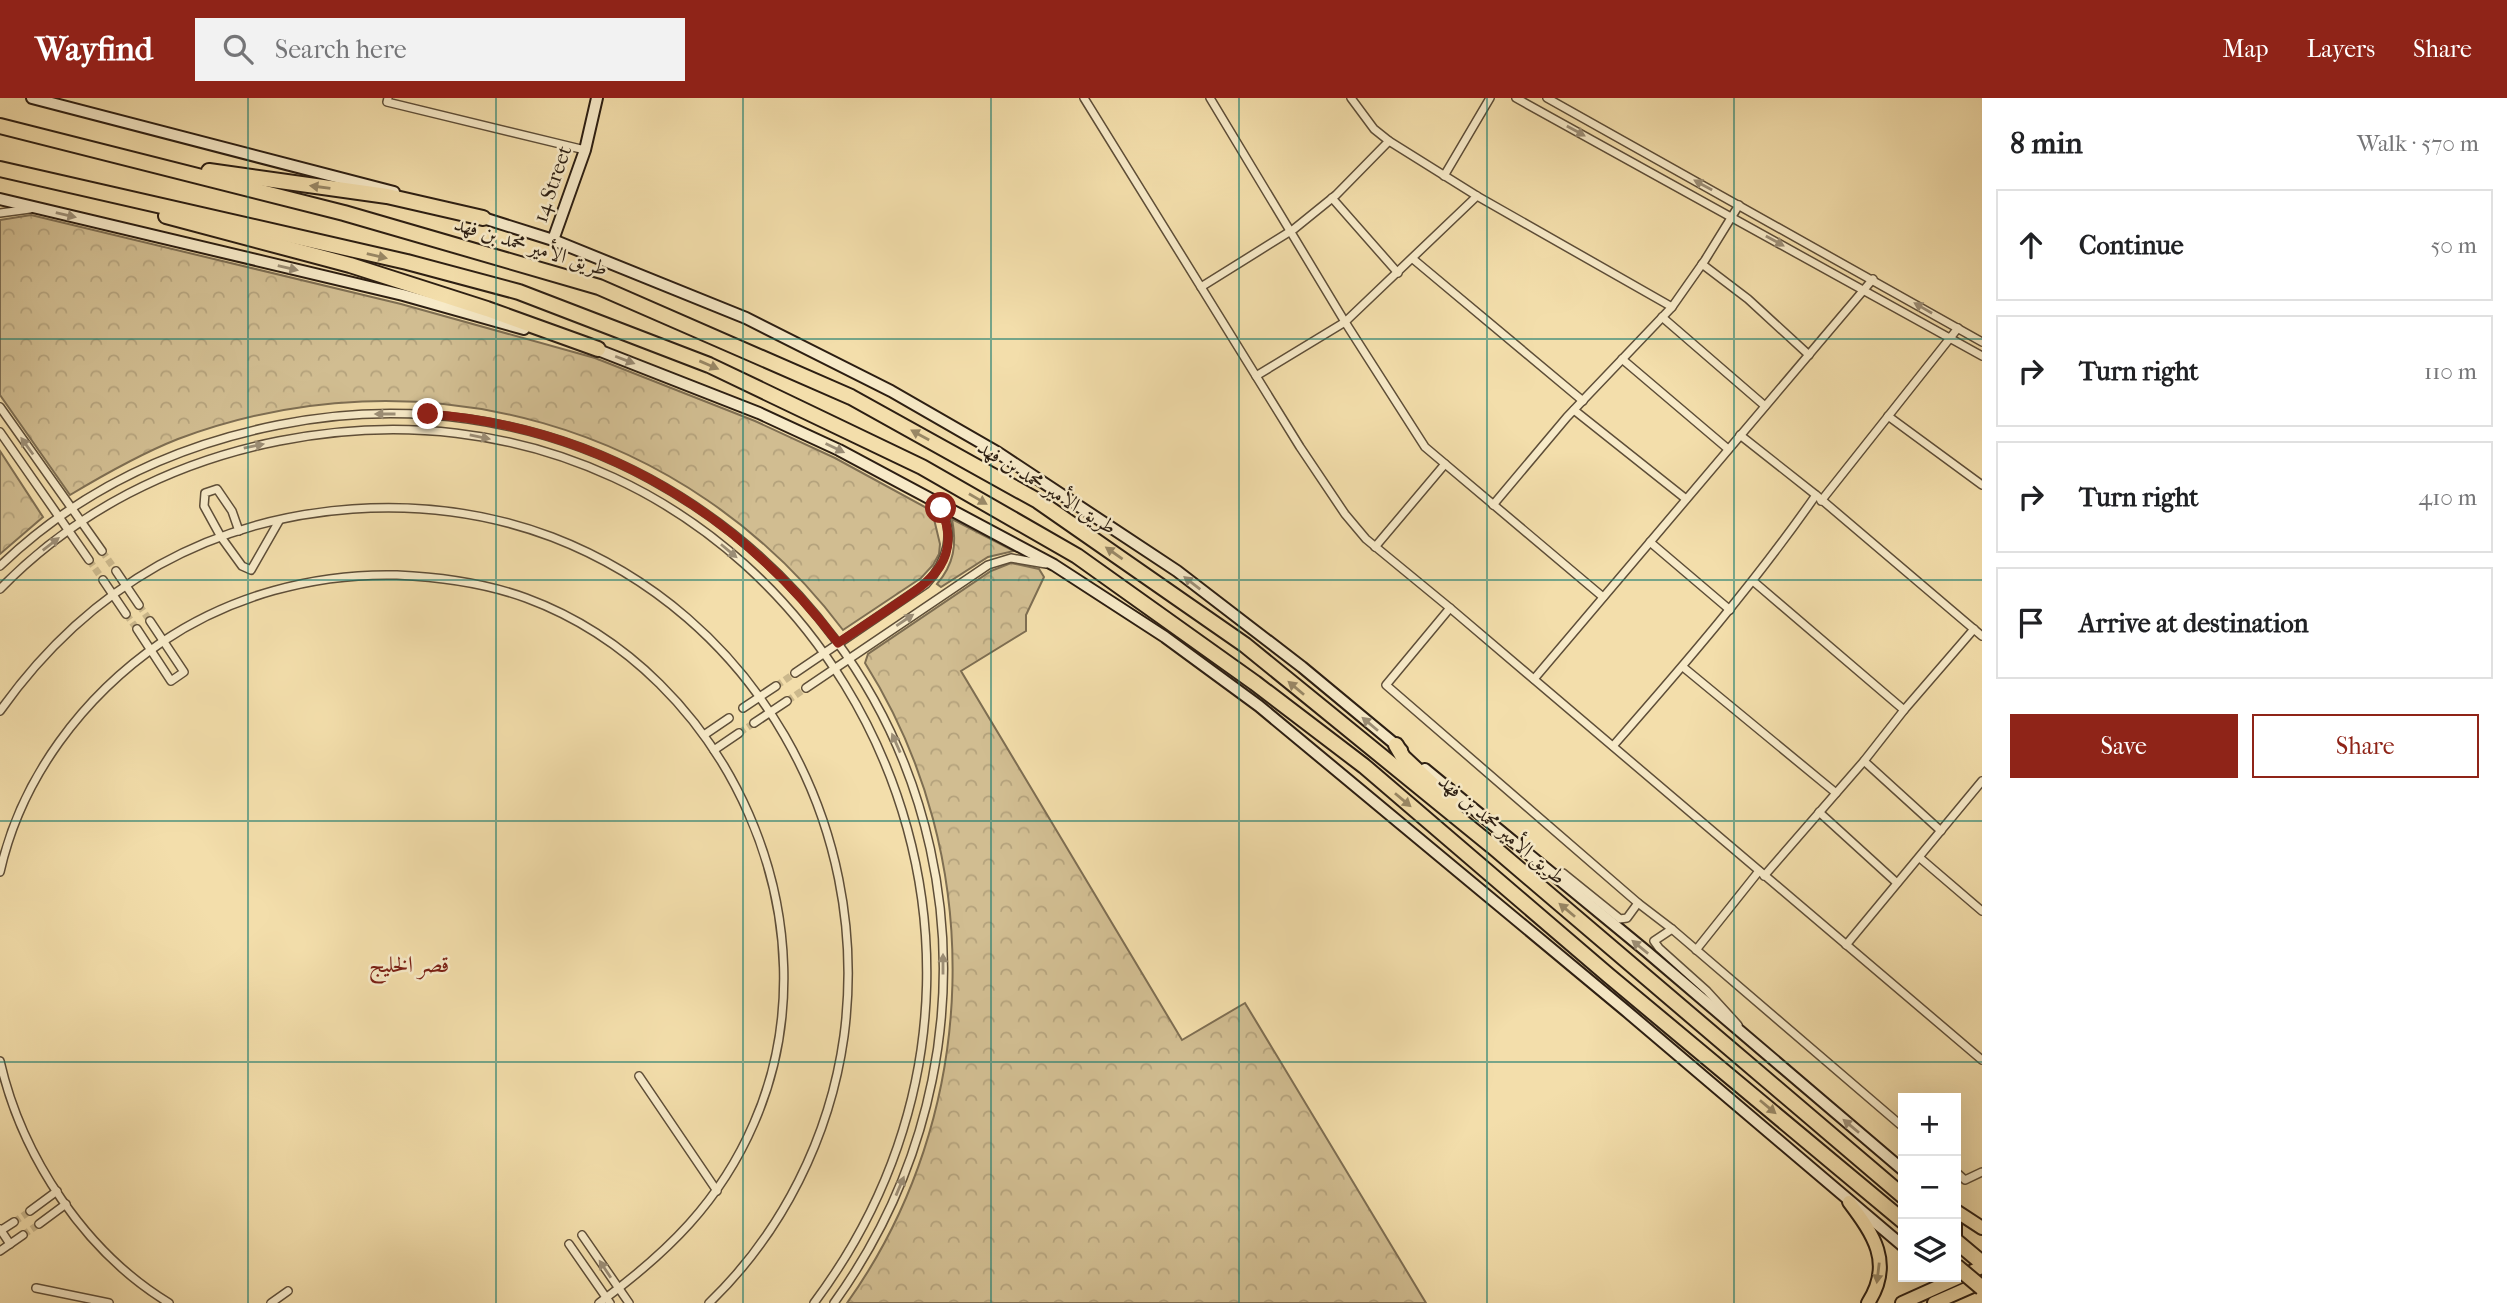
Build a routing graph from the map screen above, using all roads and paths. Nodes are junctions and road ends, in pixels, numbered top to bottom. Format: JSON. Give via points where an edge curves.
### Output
{"nodes":[{"id":1,"x":32,"y":98,"type":"edge"},
{"id":2,"x":388,"y":98,"type":"edge"},
{"id":3,"x":597,"y":98,"type":"edge"},
{"id":4,"x":1084,"y":98,"type":"edge"},
{"id":5,"x":1210,"y":98,"type":"edge"},
{"id":6,"x":1351,"y":98,"type":"edge"},
{"id":7,"x":1490,"y":98,"type":"edge"},
{"id":8,"x":1517,"y":98,"type":"edge"},
{"id":9,"x":1547,"y":98,"type":"edge"},
{"id":10,"x":0,"y":126,"type":"edge"},
{"id":11,"x":1389,"y":141,"type":"junction"},
{"id":12,"x":584,"y":150,"type":"junction"},
{"id":13,"x":139,"y":162,"type":"junction"},
{"id":14,"x":0,"y":169,"type":"edge"},
{"id":15,"x":24,"y":175,"type":"junction"},
{"id":16,"x":1444,"y":176,"type":"junction"},
{"id":17,"x":1477,"y":197,"type":"junction"},
{"id":18,"x":1332,"y":198,"type":"junction"},
{"id":19,"x":0,"y":199,"type":"edge"},
{"id":20,"x":1739,"y":205,"type":"junction"},
{"id":21,"x":39,"y":208,"type":"junction"},
{"id":22,"x":0,"y":213,"type":"edge"},
{"id":23,"x":1733,"y":217,"type":"junction"},
{"id":24,"x":483,"y":218,"type":"junction"},
{"id":25,"x":1290,"y":232,"type":"junction"},
{"id":26,"x":553,"y":240,"type":"junction"},
{"id":27,"x":1412,"y":259,"type":"junction"},
{"id":28,"x":1702,"y":264,"type":"junction"},
{"id":29,"x":1398,"y":272,"type":"junction"},
{"id":30,"x":1874,"y":279,"type":"junction"},
{"id":31,"x":1201,"y":287,"type":"junction"},
{"id":32,"x":1864,"y":290,"type":"junction"},
{"id":33,"x":1672,"y":307,"type":"junction"},
{"id":34,"x":1662,"y":317,"type":"junction"},
{"id":35,"x":1345,"y":322,"type":"junction"},
{"id":36,"x":1958,"y":328,"type":"junction"},
{"id":37,"x":1949,"y":338,"type":"junction"},
{"id":38,"x":1982,"y":342,"type":"edge"},
{"id":39,"x":598,"y":349,"type":"junction"},
{"id":40,"x":1809,"y":355,"type":"junction"},
{"id":41,"x":1982,"y":356,"type":"edge"},
{"id":42,"x":1622,"y":359,"type":"junction"},
{"id":43,"x":1256,"y":376,"type":"junction"},
{"id":44,"x":1583,"y":401,"type":"junction"},
{"id":45,"x":1765,"y":406,"type":"junction"},
{"id":46,"x":0,"y":407,"type":"edge"},
{"id":47,"x":1574,"y":410,"type":"junction"},
{"id":48,"x":1888,"y":416,"type":"junction"},
{"id":49,"x":0,"y":432,"type":"edge"},
{"id":50,"x":1741,"y":435,"type":"junction"},
{"id":51,"x":1728,"y":449,"type":"junction"},
{"id":52,"x":1444,"y":464,"type":"junction"},
{"id":53,"x":1982,"y":485,"type":"edge"},
{"id":54,"x":1818,"y":498,"type":"junction"},
{"id":55,"x":1686,"y":499,"type":"junction"},
{"id":56,"x":935,"y":500,"type":"junction"},
{"id":57,"x":1493,"y":505,"type":"junction"},
{"id":58,"x":71,"y":508,"type":"junction"},
{"id":59,"x":59,"y":517,"type":"junction"},
{"id":60,"x":279,"y":521,"type":"junction"},
{"id":61,"x":80,"y":522,"type":"junction"},
{"id":62,"x":68,"y":531,"type":"junction"},
{"id":63,"x":239,"y":531,"type":"junction"},
{"id":64,"x":222,"y":537,"type":"junction"},
{"id":65,"x":1650,"y":542,"type":"junction"},
{"id":66,"x":1375,"y":547,"type":"junction"},
{"id":67,"x":102,"y":551,"type":"tunnel mouth"},
{"id":68,"x":89,"y":560,"type":"tunnel mouth"},
{"id":69,"x":1054,"y":565,"type":"junction"},
{"id":70,"x":0,"y":566,"type":"edge"},
{"id":71,"x":116,"y":572,"type":"tunnel mouth"},
{"id":72,"x":103,"y":580,"type":"tunnel mouth"},
{"id":73,"x":1753,"y":581,"type":"junction"},
{"id":74,"x":125,"y":586,"type":"junction"},
{"id":75,"x":0,"y":589,"type":"edge"},
{"id":76,"x":113,"y":595,"type":"junction"},
{"id":77,"x":1603,"y":597,"type":"junction"},
{"id":78,"x":139,"y":605,"type":"tunnel mouth"},
{"id":79,"x":1450,"y":608,"type":"junction"},
{"id":80,"x":1730,"y":610,"type":"junction"},
{"id":81,"x":126,"y":614,"type":"tunnel mouth"},
{"id":82,"x":150,"y":621,"type":"tunnel mouth"},
{"id":83,"x":137,"y":629,"type":"tunnel mouth"},
{"id":84,"x":1974,"y":629,"type":"junction"},
{"id":85,"x":1982,"y":636,"type":"edge"},
{"id":86,"x":163,"y":641,"type":"junction"},
{"id":87,"x":838,"y":643,"type":"junction"},
{"id":88,"x":150,"y":650,"type":"junction"},
{"id":89,"x":824,"y":653,"type":"junction"},
{"id":90,"x":849,"y":658,"type":"junction"},
{"id":91,"x":835,"y":667,"type":"junction"},
{"id":92,"x":1683,"y":667,"type":"junction"},
{"id":93,"x":795,"y":673,"type":"tunnel mouth"},
{"id":94,"x":1534,"y":679,"type":"junction"},
{"id":95,"x":776,"y":686,"type":"tunnel mouth"},
{"id":96,"x":806,"y":688,"type":"tunnel mouth"},
{"id":97,"x":759,"y":697,"type":"junction"},
{"id":98,"x":787,"y":701,"type":"tunnel mouth"},
{"id":99,"x":743,"y":708,"type":"dead end"},
{"id":100,"x":1904,"y":710,"type":"junction"},
{"id":101,"x":0,"y":711,"type":"edge"},
{"id":102,"x":770,"y":712,"type":"junction"},
{"id":103,"x":729,"y":718,"type":"dead end"},
{"id":104,"x":754,"y":723,"type":"tunnel mouth"},
{"id":105,"x":739,"y":733,"type":"tunnel mouth"},
{"id":106,"x":704,"y":735,"type":"junction"},
{"id":107,"x":1396,"y":745,"type":"junction"},
{"id":108,"x":1613,"y":746,"type":"junction"},
{"id":109,"x":715,"y":750,"type":"junction"},
{"id":110,"x":1864,"y":761,"type":"junction"},
{"id":111,"x":1982,"y":781,"type":"edge"},
{"id":112,"x":1836,"y":793,"type":"junction"},
{"id":113,"x":1819,"y":812,"type":"junction"},
{"id":114,"x":1941,"y":831,"type":"junction"},
{"id":115,"x":1474,"y":832,"type":"junction"},
{"id":116,"x":1920,"y":858,"type":"junction"},
{"id":117,"x":0,"y":872,"type":"edge"},
{"id":118,"x":1552,"y":874,"type":"junction"},
{"id":119,"x":1762,"y":874,"type":"junction"},
{"id":120,"x":1897,"y":883,"type":"junction"},
{"id":121,"x":1638,"y":904,"type":"junction"},
{"id":122,"x":1982,"y":911,"type":"edge"},
{"id":123,"x":1672,"y":929,"type":"junction"},
{"id":124,"x":1846,"y":945,"type":"junction"},
{"id":125,"x":1696,"y":950,"type":"junction"},
{"id":126,"x":1746,"y":1037,"type":"junction"},
{"id":127,"x":1980,"y":1055,"type":"edge"},
{"id":128,"x":0,"y":1062,"type":"edge"},
{"id":129,"x":639,"y":1076,"type":"dead end"},
{"id":130,"x":1898,"y":1123,"type":"edge"},
{"id":131,"x":1898,"y":1166,"type":"edge"},
{"id":132,"x":1982,"y":1172,"type":"edge"},
{"id":133,"x":1961,"y":1176,"type":"edge"},
{"id":134,"x":57,"y":1191,"type":"junction"},
{"id":135,"x":717,"y":1191,"type":"junction"},
{"id":136,"x":1898,"y":1192,"type":"edge"},
{"id":137,"x":1850,"y":1202,"type":"junction"},
{"id":138,"x":66,"y":1204,"type":"junction"},
{"id":139,"x":30,"y":1211,"type":"tunnel mouth"},
{"id":140,"x":1961,"y":1214,"type":"edge"},
{"id":141,"x":1899,"y":1219,"type":"edge"},
{"id":142,"x":14,"y":1222,"type":"tunnel mouth"},
{"id":143,"x":39,"y":1224,"type":"tunnel mouth"},
{"id":144,"x":1982,"y":1228,"type":"edge"},
{"id":145,"x":0,"y":1230,"type":"edge"},
{"id":146,"x":23,"y":1235,"type":"tunnel mouth"},
{"id":147,"x":582,"y":1235,"type":"dead end"},
{"id":148,"x":1898,"y":1242,"type":"edge"},
{"id":149,"x":10,"y":1244,"type":"junction"},
{"id":150,"x":569,"y":1244,"type":"dead end"},
{"id":151,"x":1961,"y":1246,"type":"edge"},
{"id":152,"x":0,"y":1251,"type":"edge"},
{"id":153,"x":1982,"y":1265,"type":"edge"},
{"id":154,"x":1961,"y":1270,"type":"edge"},
{"id":155,"x":1982,"y":1282,"type":"edge"},
{"id":156,"x":36,"y":1288,"type":"dead end"},
{"id":157,"x":1982,"y":1288,"type":"edge"},
{"id":158,"x":618,"y":1289,"type":"junction"},
{"id":159,"x":288,"y":1291,"type":"dead end"},
{"id":160,"x":605,"y":1301,"type":"edge"},
{"id":161,"x":109,"y":1303,"type":"edge"},
{"id":162,"x":169,"y":1303,"type":"edge"},
{"id":163,"x":271,"y":1303,"type":"edge"},
{"id":164,"x":629,"y":1303,"type":"edge"},
{"id":165,"x":709,"y":1303,"type":"edge"},
{"id":166,"x":814,"y":1303,"type":"edge"},
{"id":167,"x":834,"y":1303,"type":"edge"},
{"id":168,"x":1868,"y":1303,"type":"edge"},
{"id":169,"x":1902,"y":1303,"type":"edge"},
{"id":170,"x":1934,"y":1303,"type":"edge"}],
"edges":[{"from":1,"to":24,"type":"main road"},
{"from":2,"to":12,"type":"street","via":[[387,102]]},
{"from":3,"to":12,"type":"main road","name":"14 Street"},
{"from":4,"to":31,"type":"street"},
{"from":5,"to":25,"type":"street"},
{"from":6,"to":11,"type":"street"},
{"from":7,"to":16,"type":"street"},
{"from":8,"to":23,"type":"street","one_way":true},
{"from":20,"to":9,"type":"street","one_way":true},
{"from":10,"to":13,"type":"highway","name":"طريق الأمير محمد بن فهد"},
{"from":11,"to":16,"type":"street"},
{"from":11,"to":18,"type":"street"},
{"from":12,"to":26,"type":"main road","name":"14 Street"},
{"from":24,"to":13,"type":"highway","one_way":true,"via":[[387,196]]},
{"from":115,"to":13,"type":"highway","name":"طريق الأمير محمد بن فهد","one_way":true,"via":[[1245,645],[1038,500],[851,397],[599,287],[344,213]]},
{"from":14,"to":15,"type":"highway","name":"طريق الأمير محمد بن فهد"},
{"from":15,"to":39,"type":"highway","via":[[350,265]]},
{"from":15,"to":141,"type":"highway","name":"طريق الأمير محمد بن فهد","one_way":true,"via":[[519,292],[709,365],[922,467],[1077,556],[1364,766]]},
{"from":16,"to":17,"type":"street"},
{"from":17,"to":27,"type":"street"},
{"from":17,"to":33,"type":"street"},
{"from":18,"to":25,"type":"street"},
{"from":18,"to":29,"type":"street"},
{"from":19,"to":21,"type":"main road"},
{"from":20,"to":23,"type":"street"},
{"from":20,"to":30,"type":"street"},
{"from":21,"to":22,"type":"street"},
{"from":21,"to":39,"type":"main road","one_way":true,"via":[[403,295]]},
{"from":23,"to":28,"type":"street"},
{"from":23,"to":32,"type":"street","one_way":true},
{"from":24,"to":26,"type":"main road"},
{"from":25,"to":31,"type":"street"},
{"from":25,"to":35,"type":"street"},
{"from":107,"to":26,"type":"main road","one_way":true,"via":[[1177,571],[997,452],[891,391],[746,318]]},
{"from":27,"to":29,"type":"street"},
{"from":27,"to":44,"type":"street"},
{"from":28,"to":33,"type":"street"},
{"from":28,"to":40,"type":"street"},
{"from":29,"to":35,"type":"street"},
{"from":30,"to":32,"type":"street"},
{"from":36,"to":30,"type":"street","one_way":true},
{"from":31,"to":43,"type":"street"},
{"from":32,"to":37,"type":"street"},
{"from":32,"to":40,"type":"street"},
{"from":33,"to":34,"type":"street"},
{"from":34,"to":42,"type":"street"},
{"from":34,"to":45,"type":"street"},
{"from":35,"to":43,"type":"street"},
{"from":35,"to":52,"type":"street","via":[[1425,447]]},
{"from":36,"to":37,"type":"street"},
{"from":36,"to":38,"type":"street"},
{"from":37,"to":41,"type":"street"},
{"from":37,"to":48,"type":"street"},
{"from":39,"to":56,"type":"main road","one_way":true,"via":[[759,413]]},
{"from":40,"to":45,"type":"street"},
{"from":42,"to":44,"type":"street"},
{"from":42,"to":51,"type":"street"},
{"from":43,"to":66,"type":"street","via":[[1328,490]]},
{"from":44,"to":47,"type":"street"},
{"from":45,"to":50,"type":"street"},
{"from":58,"to":46,"type":"street","one_way":true},
{"from":47,"to":55,"type":"street"},
{"from":47,"to":57,"type":"street"},
{"from":48,"to":53,"type":"street"},
{"from":48,"to":54,"type":"street"},
{"from":49,"to":59,"type":"street"},
{"from":50,"to":51,"type":"street"},
{"from":50,"to":54,"type":"street"},
{"from":51,"to":55,"type":"street"},
{"from":52,"to":57,"type":"street"},
{"from":52,"to":66,"type":"street"},
{"from":54,"to":73,"type":"street"},
{"from":54,"to":84,"type":"street"},
{"from":55,"to":65,"type":"street"},
{"from":56,"to":69,"type":"main road"},
{"from":56,"to":87,"type":"street","via":[[947,533],[940,569],[926,584]]},
{"from":57,"to":77,"type":"street"},
{"from":58,"to":59,"type":"street"},
{"from":58,"to":61,"type":"street"},
{"from":87,"to":58,"type":"street","one_way":true,"via":[[781,576],[691,503],[583,447],[463,417],[347,415],[244,431],[147,465]]},
{"from":59,"to":62,"type":"street"},
{"from":59,"to":70,"type":"street"},
{"from":60,"to":63,"type":"street"},
{"from":60,"to":64,"type":"street","via":[[251,570],[242,566]]},
{"from":60,"to":97,"type":"street","via":[[346,510],[423,509],[477,516],[550,537],[617,569],[675,608],[713,643]]},
{"from":61,"to":62,"type":"street"},
{"from":61,"to":67,"type":"street"},
{"from":61,"to":89,"type":"street","one_way":true,"via":[[154,480],[248,447],[367,430],[461,433],[577,463],[682,516],[769,588]]},
{"from":62,"to":68,"type":"street"},
{"from":75,"to":62,"type":"street","one_way":true},
{"from":63,"to":64,"type":"street"},
{"from":63,"to":64,"type":"street","via":[[217,489],[205,493],[204,506]]},
{"from":64,"to":74,"type":"street"},
{"from":65,"to":77,"type":"street"},
{"from":65,"to":80,"type":"street"},
{"from":66,"to":79,"type":"street"},
{"from":90,"to":69,"type":"street","one_way":true,"via":[[988,565],[1011,558]]},
{"from":69,"to":137,"type":"main road","via":[[1165,637],[1259,706]]},
{"from":71,"to":74,"type":"street"},
{"from":72,"to":76,"type":"street"},
{"from":73,"to":80,"type":"street"},
{"from":73,"to":100,"type":"street"},
{"from":74,"to":76,"type":"street"},
{"from":74,"to":78,"type":"street"},
{"from":76,"to":81,"type":"street"},
{"from":76,"to":101,"type":"street","via":[[49,651]]},
{"from":77,"to":94,"type":"street"},
{"from":79,"to":94,"type":"street"},
{"from":79,"to":121,"type":"street","via":[[1385,685]]},
{"from":80,"to":92,"type":"street"},
{"from":82,"to":86,"type":"street"},
{"from":83,"to":88,"type":"street"},
{"from":84,"to":85,"type":"street"},
{"from":84,"to":100,"type":"street"},
{"from":86,"to":88,"type":"street"},
{"from":86,"to":88,"type":"street","via":[[184,672],[172,681]]},
{"from":86,"to":106,"type":"street","via":[[234,604],[317,580],[371,575],[462,582],[526,598],[602,637],[650,674]]},
{"from":87,"to":89,"type":"street"},
{"from":87,"to":90,"type":"street"},
{"from":88,"to":117,"type":"street","via":[[94,698],[50,757],[18,817]]},
{"from":89,"to":91,"type":"street"},
{"from":89,"to":93,"type":"street"},
{"from":90,"to":91,"type":"street"},
{"from":167,"to":90,"type":"street","one_way":true,"via":[[871,1247],[914,1152],[935,1066],[944,959],[927,834],[894,740]]},
{"from":91,"to":96,"type":"street"},
{"from":91,"to":166,"type":"street","via":[[876,740],[912,841],[923,900],[926,1013],[914,1090],[894,1156],[857,1239]]},
{"from":92,"to":108,"type":"street"},
{"from":92,"to":112,"type":"street"},
{"from":94,"to":108,"type":"street"},
{"from":95,"to":97,"type":"street"},
{"from":97,"to":99,"type":"street"},
{"from":97,"to":102,"type":"street"},
{"from":98,"to":102,"type":"street"},
{"from":100,"to":110,"type":"street"},
{"from":102,"to":104,"type":"street"},
{"from":102,"to":165,"type":"street","via":[[808,779],[835,860],[847,935],[848,1008],[831,1098],[815,1146],[773,1226]]},
{"from":103,"to":106,"type":"street"},
{"from":105,"to":109,"type":"street"},
{"from":106,"to":109,"type":"street"},
{"from":107,"to":115,"type":"highway","via":[[1465,816]]},
{"from":107,"to":118,"type":"main road"},
{"from":108,"to":119,"type":"street"},
{"from":109,"to":135,"type":"street","via":[[737,786],[763,851],[779,920],[783,969],[783,1002],[769,1082],[742,1149]]},
{"from":110,"to":112,"type":"street"},
{"from":110,"to":114,"type":"street"},
{"from":111,"to":114,"type":"street"},
{"from":112,"to":113,"type":"street"},
{"from":113,"to":119,"type":"street"},
{"from":113,"to":120,"type":"street"},
{"from":114,"to":116,"type":"street"},
{"from":136,"to":115,"type":"highway","name":"طريق الأمير محمد بن فهد","one_way":true},
{"from":116,"to":120,"type":"street"},
{"from":116,"to":122,"type":"street"},
{"from":118,"to":121,"type":"street","via":[[1563,873],[1620,919],[1627,918]]},
{"from":126,"to":118,"type":"main road","one_way":true},
{"from":119,"to":124,"type":"street"},
{"from":119,"to":125,"type":"street"},
{"from":120,"to":124,"type":"street"},
{"from":121,"to":123,"type":"street"},
{"from":123,"to":125,"type":"street"},
{"from":123,"to":126,"type":"street","via":[[1654,941],[1707,991]]},
{"from":124,"to":127,"type":"street"},
{"from":125,"to":130,"type":"street"},
{"from":131,"to":126,"type":"main road","one_way":true},
{"from":128,"to":134,"type":"street","via":[[23,1130]]},
{"from":129,"to":135,"type":"street"},
{"from":132,"to":133,"type":"street","via":[[1965,1180]]},
{"from":134,"to":138,"type":"street"},
{"from":134,"to":139,"type":"street"},
{"from":135,"to":158,"type":"street","via":[[646,1269]]},
{"from":137,"to":148,"type":"main road"},
{"from":137,"to":168,"type":"main road","one_way":true,"via":[[1874,1236],[1878,1250],[1876,1286]]},
{"from":138,"to":143,"type":"street"},
{"from":138,"to":162,"type":"street","via":[[106,1251]]},
{"from":140,"to":144,"type":"main road"},
{"from":142,"to":145,"type":"street"},
{"from":145,"to":149,"type":"street"},
{"from":146,"to":149,"type":"street"},
{"from":158,"to":147,"type":"street","one_way":true},
{"from":149,"to":152,"type":"street"},
{"from":150,"to":160,"type":"street"},
{"from":151,"to":153,"type":"highway"},
{"from":153,"to":169,"type":"main road"},
{"from":154,"to":157,"type":"highway","bridge":true},
{"from":155,"to":170,"type":"main road"},
{"from":156,"to":161,"type":"street"},
{"from":158,"to":160,"type":"street"},
{"from":158,"to":164,"type":"street"},
{"from":159,"to":163,"type":"street"}]}
